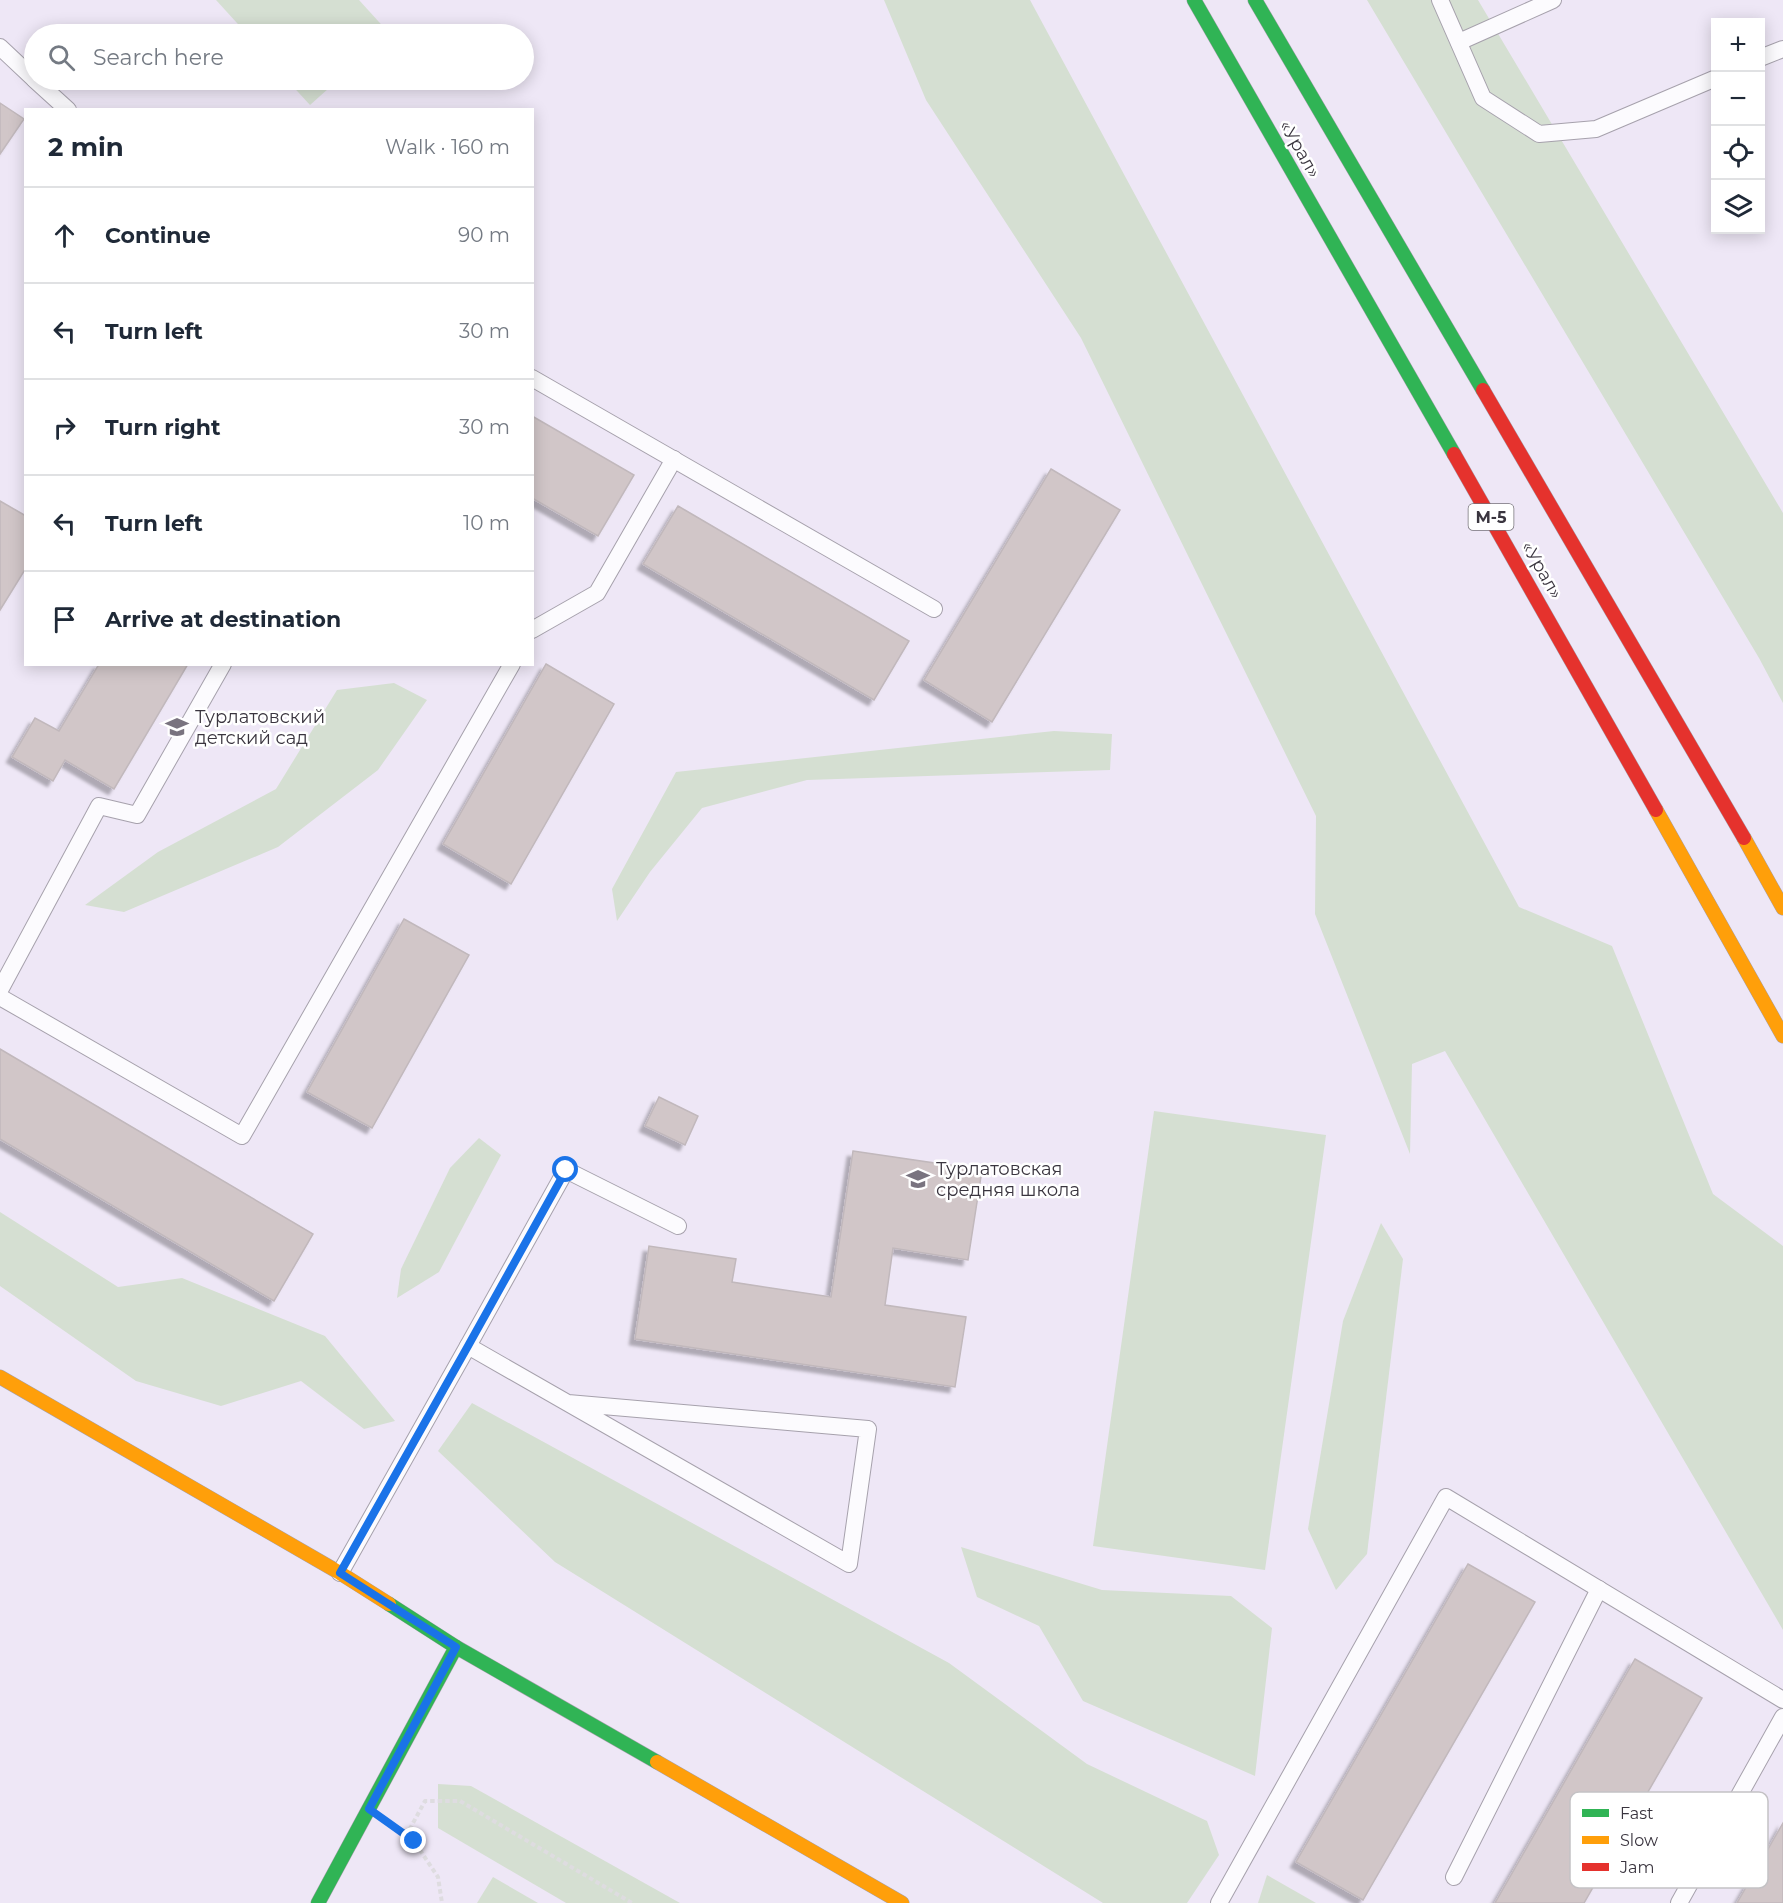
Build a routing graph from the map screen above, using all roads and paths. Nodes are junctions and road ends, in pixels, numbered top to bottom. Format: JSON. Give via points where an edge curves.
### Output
{"nodes":[{"id":1,"x":1194,"y":0,"type":"edge"},
{"id":2,"x":1255,"y":0,"type":"edge"},
{"id":3,"x":1440,"y":0,"type":"edge"},
{"id":4,"x":1553,"y":0,"type":"edge"},
{"id":5,"x":1459,"y":42,"type":"junction"},
{"id":6,"x":0,"y":47,"type":"edge"},
{"id":7,"x":1783,"y":49,"type":"edge"},
{"id":8,"x":1765,"y":56,"type":"edge"},
{"id":9,"x":24,"y":69,"type":"edge"},
{"id":10,"x":1711,"y":80,"type":"edge"},
{"id":11,"x":47,"y":90,"type":"edge"},
{"id":12,"x":66,"y":108,"type":"edge"},
{"id":13,"x":534,"y":379,"type":"edge"},
{"id":14,"x":674,"y":459,"type":"junction"},
{"id":15,"x":934,"y":609,"type":"dead end"},
{"id":16,"x":534,"y":629,"type":"edge"},
{"id":17,"x":222,"y":666,"type":"edge"},
{"id":18,"x":511,"y":666,"type":"edge"},
{"id":19,"x":1783,"y":908,"type":"edge"},
{"id":20,"x":0,"y":990,"type":"edge"},
{"id":21,"x":0,"y":996,"type":"edge"},
{"id":22,"x":1783,"y":1036,"type":"edge"},
{"id":23,"x":678,"y":1226,"type":"dead end"},
{"id":24,"x":468,"y":1346,"type":"junction"},
{"id":25,"x":0,"y":1377,"type":"edge"},
{"id":26,"x":568,"y":1403,"type":"junction"},
{"id":27,"x":340,"y":1573,"type":"junction"},
{"id":28,"x":1599,"y":1589,"type":"junction"},
{"id":29,"x":456,"y":1647,"type":"junction"},
{"id":30,"x":1783,"y":1700,"type":"edge"},
{"id":31,"x":1783,"y":1717,"type":"edge"},
{"id":32,"x":1741,"y":1792,"type":"edge"},
{"id":33,"x":369,"y":1809,"type":"junction"},
{"id":34,"x":406,"y":1836,"type":"junction"},
{"id":35,"x":1454,"y":1877,"type":"dead end"},
{"id":36,"x":1687,"y":1888,"type":"edge"},
{"id":37,"x":318,"y":1903,"type":"edge"},
{"id":38,"x":442,"y":1903,"type":"edge"},
{"id":39,"x":632,"y":1903,"type":"edge"},
{"id":40,"x":902,"y":1903,"type":"edge"},
{"id":41,"x":1219,"y":1903,"type":"edge"},
{"id":42,"x":1679,"y":1903,"type":"edge"}],
"edges":[{"from":1,"to":22,"type":"main road","name":"«Урал»","number":"М-5"},
{"from":2,"to":19,"type":"main road","name":"«Урал»"},
{"from":3,"to":5,"type":"lane"},
{"from":4,"to":5,"type":"lane"},
{"from":5,"to":10,"type":"lane","via":[[1483,98],[1539,134],[1596,129]]},
{"from":6,"to":9,"type":"lane"},
{"from":7,"to":8,"type":"lane"},
{"from":11,"to":12,"type":"lane"},
{"from":13,"to":14,"type":"lane"},
{"from":14,"to":15,"type":"lane"},
{"from":14,"to":16,"type":"lane","via":[[597,593]]},
{"from":17,"to":20,"type":"lane","via":[[137,815],[99,806]]},
{"from":18,"to":21,"type":"lane","via":[[242,1136]]},
{"from":23,"to":24,"type":"lane","via":[[566,1170]]},
{"from":24,"to":26,"type":"lane"},
{"from":24,"to":27,"type":"lane"},
{"from":25,"to":27,"type":"main road"},
{"from":26,"to":26,"type":"lane","via":[[799,1536],[849,1564],[868,1429]]},
{"from":27,"to":29,"type":"main road"},
{"from":28,"to":30,"type":"lane"},
{"from":28,"to":35,"type":"lane"},
{"from":28,"to":41,"type":"lane","via":[[1446,1497]]},
{"from":29,"to":33,"type":"main road"},
{"from":29,"to":40,"type":"main road"},
{"from":31,"to":32,"type":"lane"},
{"from":33,"to":34,"type":"path"},
{"from":33,"to":37,"type":"main road"},
{"from":34,"to":38,"type":"path","via":[[414,1841],[438,1877]]},
{"from":34,"to":39,"type":"path","via":[[425,1801],[460,1801]]},
{"from":36,"to":42,"type":"lane"}]}
